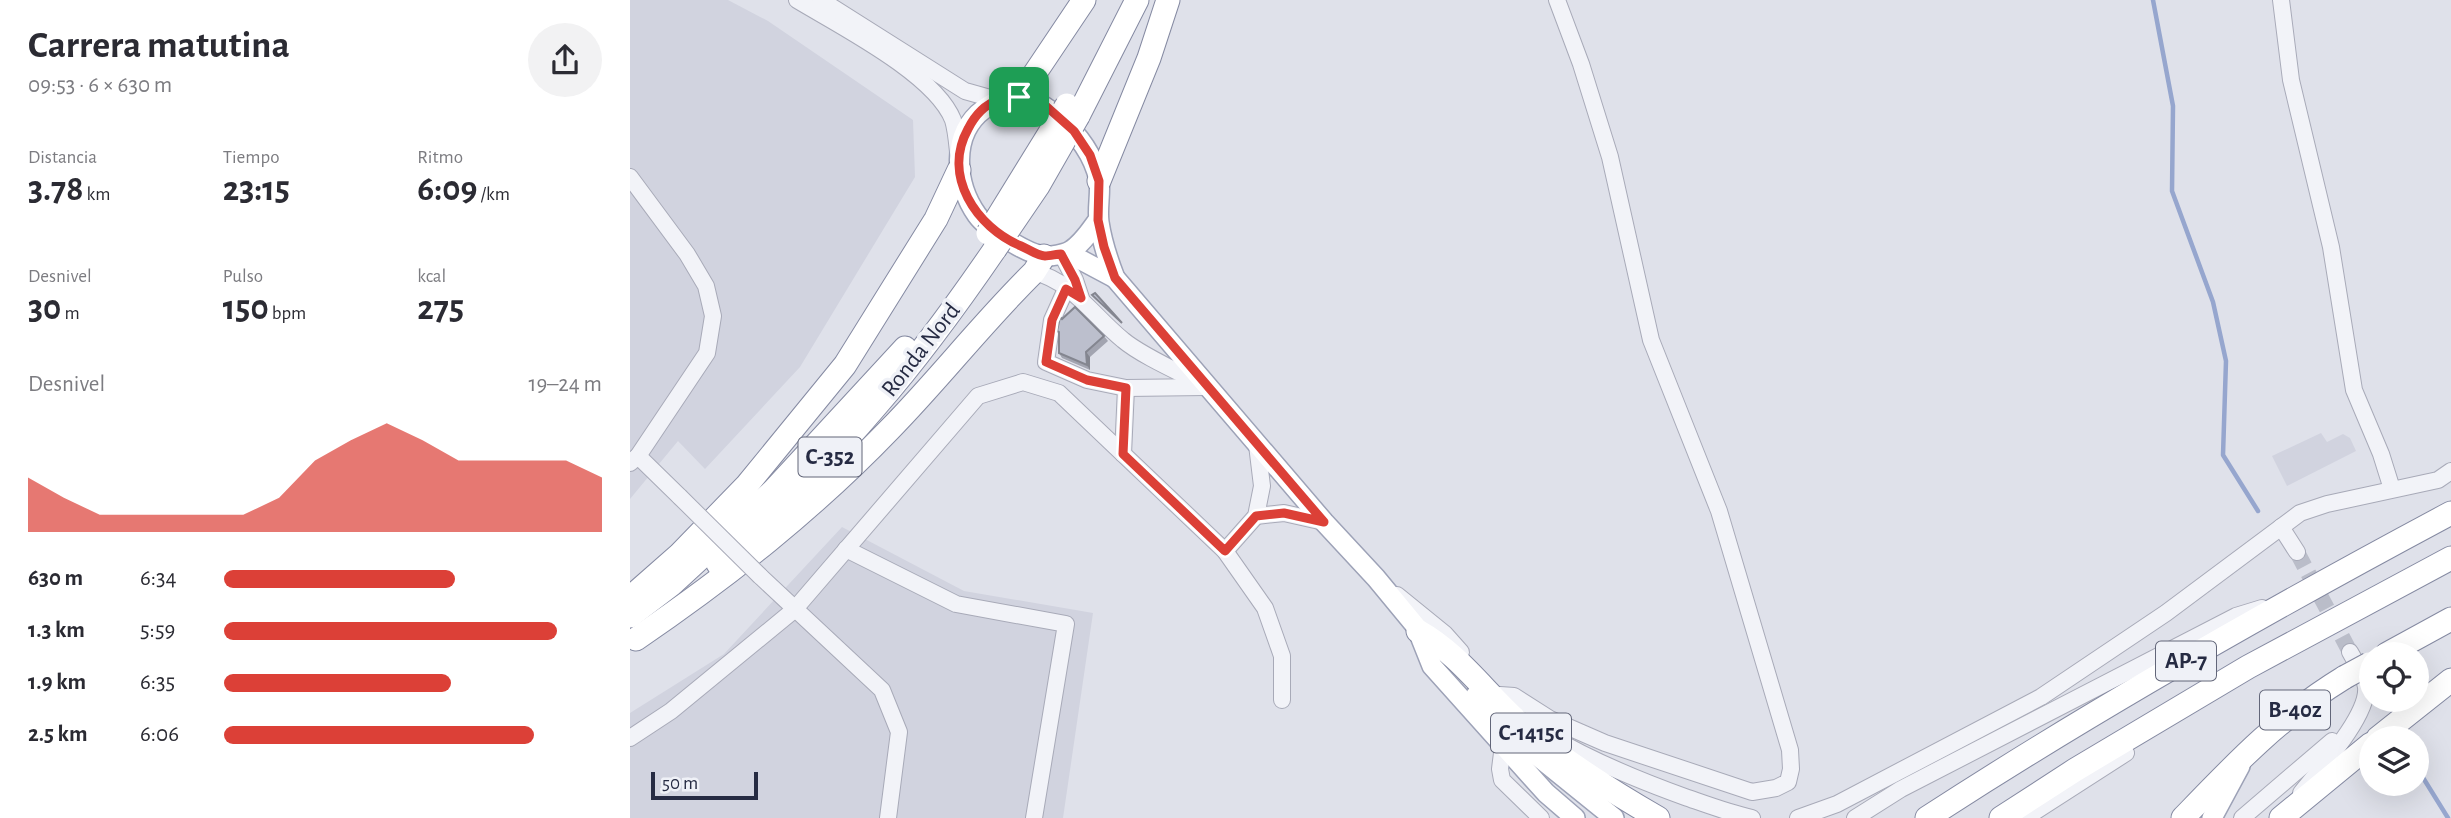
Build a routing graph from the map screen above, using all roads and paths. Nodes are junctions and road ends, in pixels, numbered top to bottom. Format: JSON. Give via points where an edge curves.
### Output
{"nodes":[{"id":1,"x":797,"y":0,"type":"edge"},
{"id":2,"x":821,"y":0,"type":"edge"},
{"id":3,"x":1084,"y":0,"type":"edge"},
{"id":4,"x":1121,"y":0,"type":"edge"},
{"id":5,"x":1138,"y":0,"type":"edge"},
{"id":6,"x":1168,"y":0,"type":"edge"},
{"id":7,"x":1557,"y":0,"type":"edge"},
{"id":8,"x":2281,"y":0,"type":"edge"},
{"id":9,"x":1008,"y":98,"type":"junction"},
{"id":10,"x":1072,"y":110,"type":"junction"},
{"id":11,"x":959,"y":162,"type":"junction"},
{"id":12,"x":630,"y":177,"type":"edge"},
{"id":13,"x":1099,"y":181,"type":"junction"},
{"id":14,"x":1098,"y":220,"type":"junction"},
{"id":15,"x":990,"y":244,"type":"junction"},
{"id":16,"x":1052,"y":259,"type":"junction"},
{"id":17,"x":1115,"y":278,"type":"junction"},
{"id":18,"x":1066,"y":289,"type":"junction"},
{"id":19,"x":1081,"y":298,"type":"junction"},
{"id":20,"x":1206,"y":387,"type":"junction"},
{"id":21,"x":1126,"y":388,"type":"junction"},
{"id":22,"x":1257,"y":445,"type":"junction"},
{"id":23,"x":1123,"y":454,"type":"junction"},
{"id":24,"x":634,"y":460,"type":"edge"},
{"id":25,"x":2451,"y":471,"type":"edge"},
{"id":26,"x":2392,"y":489,"type":"junction"},
{"id":27,"x":2451,"y":513,"type":"edge"},
{"id":28,"x":1256,"y":516,"type":"junction"},
{"id":29,"x":1324,"y":522,"type":"junction"},
{"id":30,"x":2281,"y":527,"type":"junction"},
{"id":31,"x":846,"y":549,"type":"junction"},
{"id":32,"x":1225,"y":551,"type":"junction"},
{"id":33,"x":2297,"y":552,"type":"tunnel mouth"},
{"id":34,"x":2451,"y":558,"type":"edge"},
{"id":35,"x":1376,"y":578,"type":"junction"},
{"id":36,"x":2301,"y":596,"type":"junction"},
{"id":37,"x":630,"y":598,"type":"edge"},
{"id":38,"x":794,"y":610,"type":"junction"},
{"id":39,"x":630,"y":616,"type":"edge"},
{"id":40,"x":2451,"y":619,"type":"edge"},
{"id":41,"x":1418,"y":631,"type":"junction"},
{"id":42,"x":633,"y":641,"type":"edge"},
{"id":43,"x":2404,"y":642,"type":"edge"},
{"id":44,"x":2359,"y":666,"type":"edge"},
{"id":45,"x":2451,"y":680,"type":"edge"},
{"id":46,"x":1500,"y":695,"type":"junction"},
{"id":47,"x":1282,"y":700,"type":"dead end"},
{"id":48,"x":2184,"y":705,"type":"junction"},
{"id":49,"x":2360,"y":712,"type":"edge"},
{"id":50,"x":2355,"y":721,"type":"junction"},
{"id":51,"x":2393,"y":726,"type":"edge"},
{"id":52,"x":630,"y":738,"type":"edge"},
{"id":53,"x":1503,"y":745,"type":"junction"},
{"id":54,"x":2250,"y":750,"type":"junction"},
{"id":55,"x":2359,"y":754,"type":"edge"},
{"id":56,"x":2284,"y":816,"type":"edge"},
{"id":57,"x":888,"y":818,"type":"edge"},
{"id":58,"x":1034,"y":818,"type":"edge"},
{"id":59,"x":1541,"y":818,"type":"edge"},
{"id":60,"x":1576,"y":818,"type":"edge"},
{"id":61,"x":1614,"y":818,"type":"edge"},
{"id":62,"x":1658,"y":818,"type":"edge"},
{"id":63,"x":1752,"y":818,"type":"edge"},
{"id":64,"x":1798,"y":818,"type":"edge"},
{"id":65,"x":1855,"y":818,"type":"edge"},
{"id":66,"x":1927,"y":818,"type":"edge"},
{"id":67,"x":2001,"y":818,"type":"edge"},
{"id":68,"x":2025,"y":818,"type":"edge"},
{"id":69,"x":2183,"y":818,"type":"edge"},
{"id":70,"x":2212,"y":818,"type":"edge"},
{"id":71,"x":2242,"y":818,"type":"edge"}],
"edges":[{"from":1,"to":11,"type":"street","number":"C-1415c","via":[[936,92],[953,120]]},
{"from":2,"to":9,"type":"street","number":"C-1415c","via":[[965,91]]},
{"from":3,"to":9,"type":"highway"},
{"from":4,"to":10,"type":"highway","name":"Ronda Nord","number":"C-352"},
{"from":5,"to":10,"type":"highway","name":"Ronda Nord","number":"C-352"},
{"from":6,"to":13,"type":"highway"},
{"from":7,"to":46,"type":"street","via":[[1610,157],[1651,340],[1719,511],[1787,737],[1788,782],[1752,792],[1605,743],[1550,719],[1514,696]]},
{"from":8,"to":26,"type":"street","via":[[2291,80],[2331,247],[2354,390]]},
{"from":9,"to":11,"type":"main road","via":[[975,116],[962,139]]},
{"from":9,"to":13,"type":"main road","number":"C-1415c","via":[[1047,107],[1074,131],[1090,155]]},
{"from":10,"to":15,"type":"highway","name":"Ronda Nord","number":"C-352","bridge":true,"via":[[1038,186]]},
{"from":11,"to":16,"type":"main road","number":"C-1415c","via":[[978,216],[1006,240]]},
{"from":11,"to":37,"type":"highway","via":[[936,219],[845,365],[747,485],[680,555]]},
{"from":12,"to":24,"type":"street","via":[[687,254],[706,286],[713,316],[707,353]]},
{"from":13,"to":14,"type":"main road","number":"C-1415c"},
{"from":14,"to":16,"type":"main road","via":[[1084,239]]},
{"from":14,"to":17,"type":"main road","number":"C-1415c"},
{"from":15,"to":39,"type":"highway","name":"Ronda Nord","number":"C-352","via":[[901,352],[773,491],[672,584]]},
{"from":15,"to":42,"type":"highway","name":"Ronda Nord","number":"C-352","via":[[957,305],[877,405],[815,473]]},
{"from":16,"to":17,"type":"main road","number":"C-1415c"},
{"from":16,"to":18,"type":"street","via":[[1052,276]]},
{"from":16,"to":19,"type":"street","via":[[1075,280]]},
{"from":16,"to":42,"type":"highway","via":[[1010,295],[890,430],[781,532]]},
{"from":17,"to":20,"type":"main road","number":"C-1415c"},
{"from":18,"to":19,"type":"street"},
{"from":18,"to":21,"type":"street","via":[[1052,320],[1046,362],[1087,380]]},
{"from":19,"to":20,"type":"street","via":[[1124,341]]},
{"from":20,"to":21,"type":"street"},
{"from":20,"to":22,"type":"main road","number":"C-1415c"},
{"from":21,"to":23,"type":"street"},
{"from":22,"to":28,"type":"street","via":[[1262,486]]},
{"from":22,"to":29,"type":"main road","number":"C-1415c"},
{"from":23,"to":31,"type":"street","via":[[1059,393],[1023,382],[978,396]]},
{"from":23,"to":32,"type":"street"},
{"from":24,"to":38,"type":"street","bridge":true,"via":[[680,497]]},
{"from":25,"to":26,"type":"street","via":[[2438,480]]},
{"from":26,"to":30,"type":"street","via":[[2327,503],[2300,513]]},
{"from":27,"to":36,"type":"highway","number":"AP-7"},
{"from":28,"to":29,"type":"street","via":[[1284,513]]},
{"from":28,"to":32,"type":"street"},
{"from":29,"to":35,"type":"main road","number":"C-1415c"},
{"from":30,"to":33,"type":"street"},
{"from":30,"to":64,"type":"street","via":[[2166,614],[2041,697],[1837,804]]},
{"from":31,"to":38,"type":"street"},
{"from":31,"to":58,"type":"street","via":[[956,604],[1066,624]]},
{"from":32,"to":47,"type":"street","via":[[1265,608],[1282,656]]},
{"from":34,"to":48,"type":"highway","number":"AP-7"},
{"from":35,"to":41,"type":"main road","number":"C-1415c"},
{"from":35,"to":46,"type":"street","via":[[1445,634]]},
{"from":36,"to":65,"type":"street","via":[[2236,616],[1912,783]]},
{"from":36,"to":66,"type":"highway","number":"AP-7"},
{"from":38,"to":52,"type":"street","via":[[671,711]]},
{"from":38,"to":57,"type":"street","via":[[882,690],[899,732]]},
{"from":40,"to":43,"type":"highway","number":"B-40z"},
{"from":41,"to":53,"type":"main road","number":"C-1415c","via":[[1432,666]]},
{"from":41,"to":61,"type":"main road","number":"C-1415c","via":[[1515,738]]},
{"from":41,"to":62,"type":"highway","number":"C-1415c","via":[[1439,643],[1524,728],[1601,785]]},
{"from":44,"to":54,"type":"highway","number":"B-40z","bridge":true,"via":[[2285,717]]},
{"from":45,"to":51,"type":"highway"},
{"from":46,"to":63,"type":"street","via":[[1536,728],[1577,753],[1646,783]]},
{"from":48,"to":67,"type":"highway","number":"AP-7"},
{"from":48,"to":68,"type":"street","via":[[2152,738]]},
{"from":49,"to":50,"type":"street"},
{"from":50,"to":56,"type":"street"},
{"from":50,"to":71,"type":"street"},
{"from":53,"to":59,"type":"street","via":[[1502,780]]},
{"from":53,"to":60,"type":"main road","number":"C-1415c","via":[[1546,793]]},
{"from":54,"to":69,"type":"highway"},
{"from":54,"to":70,"type":"main road"},
{"from":55,"to":56,"type":"highway"}]}
